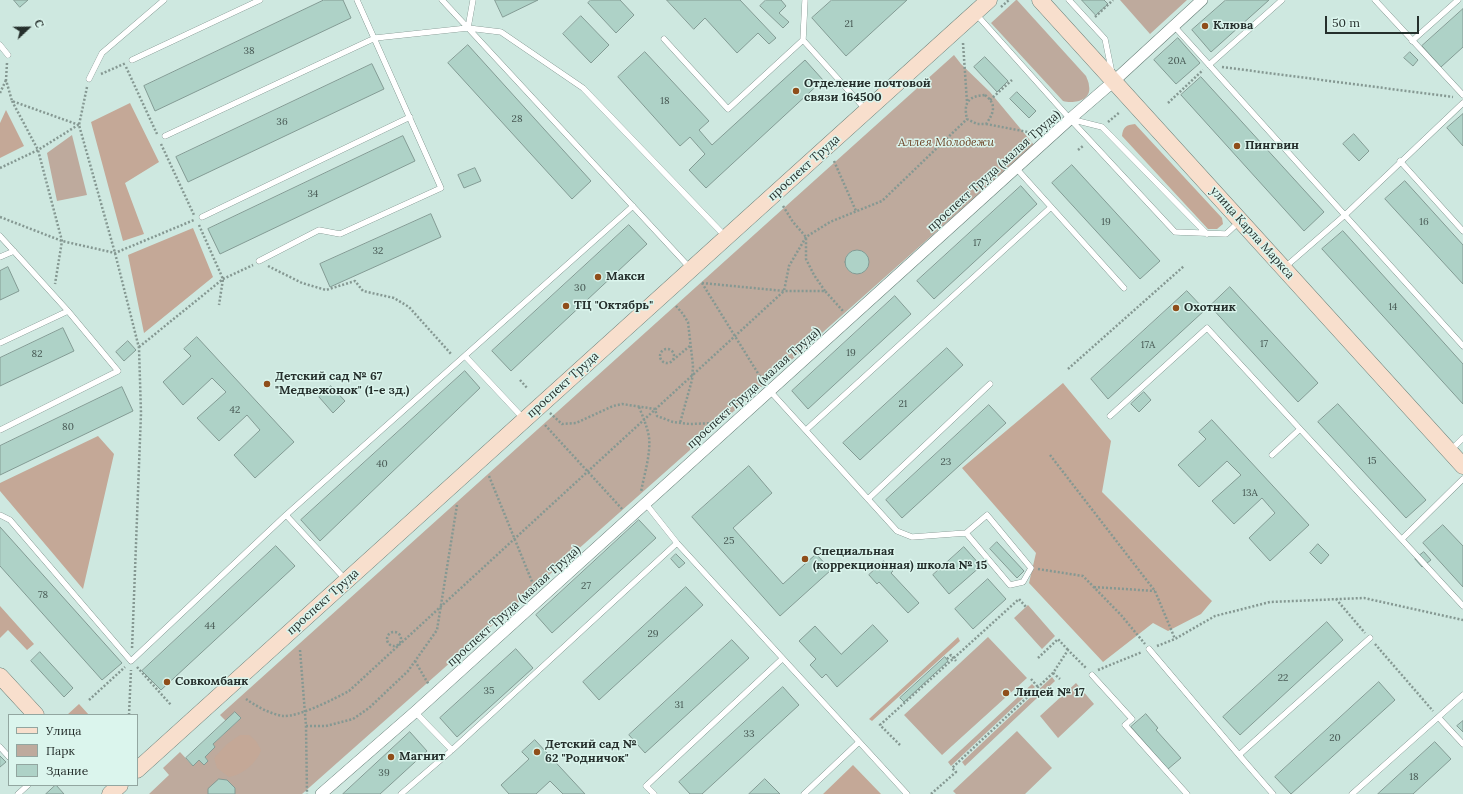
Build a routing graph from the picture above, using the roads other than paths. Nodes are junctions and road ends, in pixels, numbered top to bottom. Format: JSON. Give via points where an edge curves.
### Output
{"nodes":[{"id":1,"x":164,"y":0,"type":"edge"},
{"id":2,"x":260,"y":0,"type":"edge"},
{"id":3,"x":357,"y":0,"type":"edge"},
{"id":4,"x":442,"y":0,"type":"edge"},
{"id":5,"x":473,"y":0,"type":"edge"},
{"id":6,"x":805,"y":0,"type":"edge"},
{"id":7,"x":989,"y":0,"type":"edge"},
{"id":8,"x":1040,"y":0,"type":"edge"},
{"id":9,"x":1069,"y":0,"type":"edge"},
{"id":10,"x":1202,"y":0,"type":"edge"},
{"id":11,"x":1282,"y":0,"type":"edge"},
{"id":12,"x":1375,"y":0,"type":"edge"},
{"id":13,"x":1458,"y":0,"type":"edge"},
{"id":14,"x":975,"y":13,"type":"junction"},
{"id":15,"x":1174,"y":26,"type":"junction"},
{"id":16,"x":468,"y":28,"type":"junction"},
{"id":17,"x":375,"y":38,"type":"junction"},
{"id":18,"x":664,"y":39,"type":"dead end"},
{"id":19,"x":803,"y":40,"type":"junction"},
{"id":20,"x":1412,"y":41,"type":"junction"},
{"id":21,"x":0,"y":45,"type":"edge"},
{"id":22,"x":8,"y":55,"type":"road end"},
{"id":23,"x":132,"y":60,"type":"road end"},
{"id":24,"x":1209,"y":65,"type":"junction"},
{"id":25,"x":89,"y":79,"type":"road end"},
{"id":26,"x":1114,"y":81,"type":"junction"},
{"id":27,"x":1463,"y":95,"type":"edge"},
{"id":28,"x":1463,"y":103,"type":"edge"},
{"id":29,"x":867,"y":111,"type":"junction"},
{"id":30,"x":410,"y":117,"type":"junction"},
{"id":31,"x":1070,"y":119,"type":"junction"},
{"id":32,"x":165,"y":136,"type":"dead end"},
{"id":33,"x":1400,"y":161,"type":"junction"},
{"id":34,"x":1016,"y":168,"type":"junction"},
{"id":35,"x":633,"y":206,"type":"junction"},
{"id":36,"x":1050,"y":208,"type":"junction"},
{"id":37,"x":1345,"y":215,"type":"junction"},
{"id":38,"x":199,"y":218,"type":"road end"},
{"id":39,"x":1241,"y":220,"type":"junction"},
{"id":40,"x":1463,"y":231,"type":"edge"},
{"id":41,"x":1207,"y":234,"type":"junction"},
{"id":42,"x":0,"y":236,"type":"edge"},
{"id":43,"x":727,"y":237,"type":"junction"},
{"id":44,"x":14,"y":251,"type":"junction"},
{"id":45,"x":0,"y":257,"type":"edge"},
{"id":46,"x":259,"y":261,"type":"road end"},
{"id":47,"x":1284,"y":268,"type":"junction"},
{"id":48,"x":691,"y":270,"type":"junction"},
{"id":49,"x":1124,"y":288,"type":"dead end"},
{"id":50,"x":68,"y":311,"type":"junction"},
{"id":51,"x":0,"y":342,"type":"edge"},
{"id":52,"x":1463,"y":346,"type":"edge"},
{"id":53,"x":465,"y":356,"type":"junction"},
{"id":54,"x":990,"y":384,"type":"dead end"},
{"id":55,"x":770,"y":392,"type":"junction"},
{"id":56,"x":1110,"y":416,"type":"dead end"},
{"id":57,"x":525,"y":420,"type":"junction"},
{"id":58,"x":0,"y":430,"type":"edge"},
{"id":59,"x":806,"y":430,"type":"junction"},
{"id":60,"x":1300,"y":430,"type":"junction"},
{"id":61,"x":1463,"y":438,"type":"edge"},
{"id":62,"x":1449,"y":451,"type":"junction"},
{"id":63,"x":1272,"y":455,"type":"dead end"},
{"id":64,"x":1463,"y":466,"type":"edge"},
{"id":65,"x":1463,"y":479,"type":"edge"},
{"id":66,"x":868,"y":500,"type":"junction"},
{"id":67,"x":638,"y":511,"type":"junction"},
{"id":68,"x":0,"y":515,"type":"edge"},
{"id":69,"x":286,"y":515,"type":"junction"},
{"id":70,"x":966,"y":534,"type":"junction"},
{"id":71,"x":1402,"y":540,"type":"junction"},
{"id":72,"x":677,"y":543,"type":"junction"},
{"id":73,"x":346,"y":581,"type":"junction"},
{"id":74,"x":1463,"y":606,"type":"edge"},
{"id":75,"x":1370,"y":638,"type":"road end"},
{"id":76,"x":1149,"y":648,"type":"road end"},
{"id":77,"x":782,"y":659,"type":"junction"},
{"id":78,"x":1092,"y":674,"type":"road end"},
{"id":79,"x":0,"y":676,"type":"edge"},
{"id":80,"x":1463,"y":695,"type":"edge"},
{"id":81,"x":415,"y":712,"type":"junction"},
{"id":82,"x":35,"y":714,"type":"edge"},
{"id":83,"x":1439,"y":718,"type":"junction"},
{"id":84,"x":859,"y":742,"type":"junction"},
{"id":85,"x":1463,"y":744,"type":"edge"},
{"id":86,"x":0,"y":747,"type":"edge"},
{"id":87,"x":452,"y":750,"type":"junction"},
{"id":88,"x":1238,"y":755,"type":"junction"},
{"id":89,"x":8,"y":756,"type":"edge"},
{"id":90,"x":138,"y":769,"type":"edge"},
{"id":91,"x":27,"y":786,"type":"edge"},
{"id":92,"x":100,"y":786,"type":"edge"},
{"id":93,"x":119,"y":786,"type":"edge"},
{"id":94,"x":18,"y":794,"type":"edge"},
{"id":95,"x":109,"y":794,"type":"edge"},
{"id":96,"x":321,"y":794,"type":"edge"},
{"id":97,"x":401,"y":794,"type":"edge"},
{"id":98,"x":654,"y":794,"type":"edge"},
{"id":99,"x":804,"y":794,"type":"edge"},
{"id":100,"x":907,"y":794,"type":"edge"},
{"id":101,"x":1187,"y":794,"type":"edge"},
{"id":102,"x":1273,"y":794,"type":"edge"},
{"id":103,"x":1352,"y":794,"type":"edge"}],
"edges":[{"from":1,"to":25,"type":"lane","via":[[102,53]]},
{"from":2,"to":23,"type":"lane"},
{"from":3,"to":17,"type":"lane"},
{"from":4,"to":16,"type":"lane"},
{"from":5,"to":16,"type":"lane"},
{"from":6,"to":19,"type":"lane"},
{"from":7,"to":14,"type":"street","name":"проспект Труда"},
{"from":8,"to":26,"type":"street","name":"улица Карла Маркса"},
{"from":9,"to":26,"type":"lane","via":[[1105,39]]},
{"from":10,"to":15,"type":"street","name":"проспект Труда (малая Труда)"},
{"from":11,"to":24,"type":"lane"},
{"from":12,"to":20,"type":"lane"},
{"from":13,"to":20,"type":"lane"},
{"from":14,"to":29,"type":"street","name":"проспект Труда"},
{"from":14,"to":31,"type":"lane"},
{"from":15,"to":24,"type":"lane"},
{"from":15,"to":26,"type":"street","name":"проспект Труда (малая Труда)"},
{"from":16,"to":17,"type":"lane"},
{"from":16,"to":35,"type":"lane"},
{"from":16,"to":43,"type":"lane","via":[[501,32],[583,88]]},
{"from":17,"to":30,"type":"lane"},
{"from":17,"to":32,"type":"lane"},
{"from":18,"to":19,"type":"lane","via":[[728,109]]},
{"from":19,"to":29,"type":"lane"},
{"from":20,"to":27,"type":"lane"},
{"from":21,"to":22,"type":"lane"},
{"from":24,"to":37,"type":"lane"},
{"from":26,"to":31,"type":"street","name":"проспект Труда (малая Труда)"},
{"from":26,"to":39,"type":"street","name":"улица Карла Маркса"},
{"from":28,"to":33,"type":"lane"},
{"from":29,"to":43,"type":"street","name":"проспект Труда"},
{"from":30,"to":38,"type":"lane"},
{"from":30,"to":46,"type":"lane","via":[[441,188],[340,234],[320,230]]},
{"from":31,"to":34,"type":"street","name":"проспект Труда (малая Труда)"},
{"from":31,"to":41,"type":"lane","via":[[1102,128]]},
{"from":31,"to":41,"type":"lane","via":[[1176,232]]},
{"from":33,"to":37,"type":"lane"},
{"from":33,"to":40,"type":"lane"},
{"from":34,"to":36,"type":"lane"},
{"from":34,"to":55,"type":"street","name":"проспект Труда (малая Труда)"},
{"from":35,"to":48,"type":"lane"},
{"from":35,"to":53,"type":"lane"},
{"from":36,"to":49,"type":"lane"},
{"from":36,"to":59,"type":"lane"},
{"from":37,"to":47,"type":"lane"},
{"from":37,"to":52,"type":"lane"},
{"from":39,"to":41,"type":"lane","via":[[1226,234]]},
{"from":39,"to":47,"type":"street","name":"улица Карла Маркса"},
{"from":42,"to":44,"type":"lane"},
{"from":43,"to":48,"type":"street","name":"проспект Труда"},
{"from":44,"to":45,"type":"lane"},
{"from":44,"to":50,"type":"lane"},
{"from":47,"to":62,"type":"street","name":"улица Карла Маркса"},
{"from":48,"to":57,"type":"street","name":"проспект Труда"},
{"from":50,"to":51,"type":"lane"},
{"from":50,"to":58,"type":"lane","via":[[118,371]]},
{"from":53,"to":57,"type":"lane"},
{"from":53,"to":69,"type":"lane"},
{"from":54,"to":66,"type":"lane"},
{"from":55,"to":59,"type":"lane"},
{"from":55,"to":67,"type":"street","name":"проспект Труда (малая Труда)"},
{"from":56,"to":60,"type":"lane","via":[[1207,328]]},
{"from":57,"to":73,"type":"street","name":"проспект Труда"},
{"from":59,"to":66,"type":"lane"},
{"from":60,"to":63,"type":"lane"},
{"from":60,"to":71,"type":"lane"},
{"from":61,"to":62,"type":"lane"},
{"from":62,"to":64,"type":"street","name":"улица Карла Маркса"},
{"from":65,"to":71,"type":"lane"},
{"from":66,"to":70,"type":"lane","via":[[897,531],[912,537]]},
{"from":67,"to":72,"type":"lane"},
{"from":67,"to":81,"type":"street","name":"проспект Труда (малая Труда)"},
{"from":68,"to":69,"type":"lane","via":[[10,520],[131,661]]},
{"from":69,"to":73,"type":"lane"},
{"from":70,"to":70,"type":"lane","via":[[1010,585],[1023,582],[1031,568],[987,515]]},
{"from":71,"to":74,"type":"lane"},
{"from":72,"to":77,"type":"lane"},
{"from":72,"to":87,"type":"lane"},
{"from":73,"to":90,"type":"street","name":"проспект Труда"},
{"from":75,"to":88,"type":"lane"},
{"from":76,"to":88,"type":"lane"},
{"from":77,"to":84,"type":"lane"},
{"from":77,"to":98,"type":"lane","via":[[646,786]]},
{"from":78,"to":101,"type":"lane","via":[[1132,719],[1125,725]]},
{"from":79,"to":82,"type":"street"},
{"from":80,"to":83,"type":"lane"},
{"from":81,"to":87,"type":"lane"},
{"from":81,"to":96,"type":"street","name":"проспект Труда (малая Труда)"},
{"from":83,"to":85,"type":"lane"},
{"from":83,"to":103,"type":"lane"},
{"from":84,"to":99,"type":"lane"},
{"from":84,"to":100,"type":"lane"},
{"from":86,"to":89,"type":"lane"},
{"from":87,"to":97,"type":"lane"},
{"from":88,"to":102,"type":"lane"},
{"from":91,"to":94,"type":"lane"},
{"from":92,"to":95,"type":"street"},
{"from":93,"to":95,"type":"street"}]}
